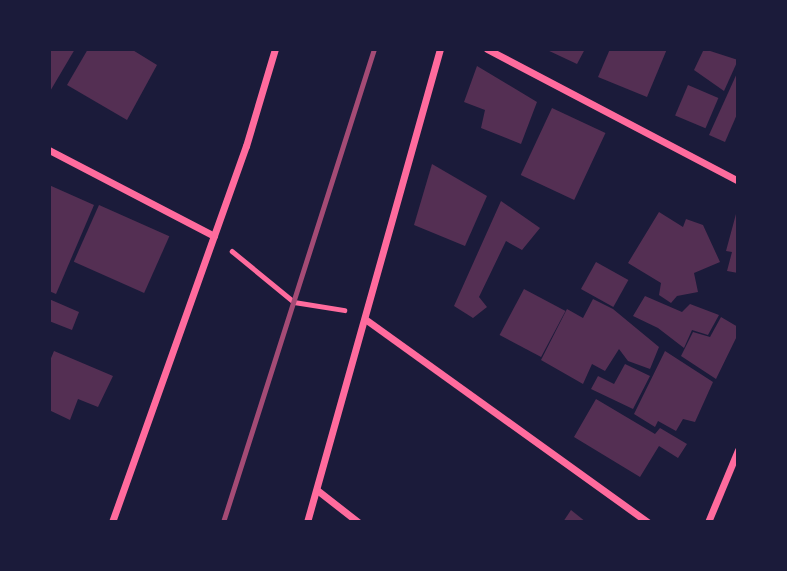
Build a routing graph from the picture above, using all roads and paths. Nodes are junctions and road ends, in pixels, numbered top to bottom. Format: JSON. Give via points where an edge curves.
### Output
{"nodes":[{"id":1,"x":275,"y":49,"type":"edge"},
{"id":2,"x":440,"y":49,"type":"edge"},
{"id":3,"x":487,"y":49,"type":"edge"},
{"id":4,"x":49,"y":150,"type":"edge"},
{"id":5,"x":738,"y":181,"type":"edge"},
{"id":6,"x":214,"y":236,"type":"junction"},
{"id":7,"x":365,"y":318,"type":"junction"},
{"id":8,"x":738,"y":450,"type":"edge"},
{"id":9,"x":317,"y":490,"type":"junction"},
{"id":10,"x":112,"y":522,"type":"edge"},
{"id":11,"x":307,"y":522,"type":"edge"},
{"id":12,"x":358,"y":522,"type":"edge"},
{"id":13,"x":648,"y":522,"type":"edge"},
{"id":14,"x":708,"y":522,"type":"edge"}],
"edges":[{"from":1,"to":6,"type":"street"},
{"from":2,"to":7,"type":"street"},
{"from":3,"to":5,"type":"street"},
{"from":4,"to":6,"type":"street"},
{"from":6,"to":7,"type":"path","via":[[294,302],[332,305]]},
{"from":6,"to":10,"type":"street"},
{"from":7,"to":9,"type":"street"},
{"from":7,"to":13,"type":"street"},
{"from":8,"to":14,"type":"street"},
{"from":9,"to":11,"type":"street"},
{"from":9,"to":12,"type":"street"}]}
